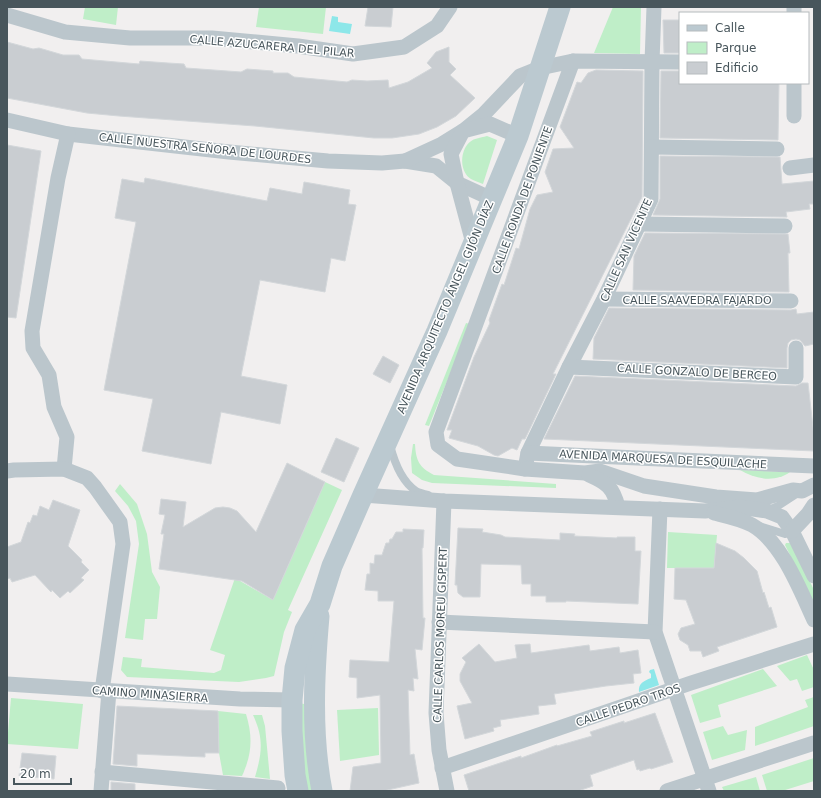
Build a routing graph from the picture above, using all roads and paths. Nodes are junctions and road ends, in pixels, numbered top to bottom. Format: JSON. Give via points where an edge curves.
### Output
{"nodes":[{"id":1,"x":450,"y":7,"type":"edge"},
{"id":2,"x":560,"y":7,"type":"edge"},
{"id":3,"x":654,"y":7,"type":"edge"},
{"id":4,"x":7,"y":15,"type":"edge"},
{"id":5,"x":573,"y":61,"type":"junction"},
{"id":6,"x":652,"y":62,"type":"junction"},
{"id":7,"x":679,"y":62,"type":"edge"},
{"id":8,"x":540,"y":68,"type":"junction"},
{"id":9,"x":794,"y":84,"type":"edge"},
{"id":10,"x":794,"y":116,"type":"dead end"},
{"id":11,"x":7,"y":120,"type":"edge"},
{"id":12,"x":463,"y":131,"type":"junction"},
{"id":13,"x":68,"y":134,"type":"junction"},
{"id":14,"x":518,"y":136,"type":"junction"},
{"id":15,"x":652,"y":148,"type":"junction"},
{"id":16,"x":777,"y":149,"type":"dead end"},
{"id":17,"x":405,"y":161,"type":"junction"},
{"id":18,"x":814,"y":165,"type":"edge"},
{"id":19,"x":790,"y":168,"type":"dead end"},
{"id":20,"x":457,"y":182,"type":"junction"},
{"id":21,"x":492,"y":199,"type":"junction"},
{"id":22,"x":640,"y":224,"type":"junction"},
{"id":23,"x":785,"y":226,"type":"dead end"},
{"id":24,"x":473,"y":243,"type":"junction"},
{"id":25,"x":604,"y":299,"type":"junction"},
{"id":26,"x":791,"y":301,"type":"dead end"},
{"id":27,"x":472,"y":340,"type":"joint"},
{"id":28,"x":796,"y":348,"type":"dead end"},
{"id":29,"x":569,"y":367,"type":"junction"},
{"id":30,"x":388,"y":440,"type":"junction"},
{"id":31,"x":528,"y":453,"type":"junction"},
{"id":32,"x":814,"y":466,"type":"edge"},
{"id":33,"x":64,"y":469,"type":"junction"},
{"id":34,"x":525,"y":469,"type":"junction"},
{"id":35,"x":7,"y":472,"type":"edge"},
{"id":36,"x":585,"y":473,"type":"junction"},
{"id":37,"x":808,"y":488,"type":"edge"},
{"id":38,"x":363,"y":495,"type":"junction"},
{"id":39,"x":716,"y":497,"type":"junction"},
{"id":40,"x":444,"y":502,"type":"junction"},
{"id":41,"x":762,"y":505,"type":"junction"},
{"id":42,"x":814,"y":505,"type":"edge"},
{"id":43,"x":618,"y":507,"type":"junction"},
{"id":44,"x":740,"y":507,"type":"junction"},
{"id":45,"x":660,"y":509,"type":"junction"},
{"id":46,"x":705,"y":511,"type":"junction"},
{"id":47,"x":752,"y":525,"type":"junction"},
{"id":48,"x":792,"y":531,"type":"junction"},
{"id":49,"x":813,"y":572,"type":"edge"},
{"id":50,"x":320,"y":604,"type":"junction"},
{"id":51,"x":814,"y":620,"type":"edge"},
{"id":52,"x":439,"y":622,"type":"junction"},
{"id":53,"x":655,"y":632,"type":"junction"},
{"id":54,"x":814,"y":644,"type":"edge"},
{"id":55,"x":7,"y":684,"type":"edge"},
{"id":56,"x":674,"y":689,"type":"junction"},
{"id":57,"x":106,"y":691,"type":"junction"},
{"id":58,"x":292,"y":700,"type":"junction"},
{"id":59,"x":814,"y":743,"type":"edge"},
{"id":60,"x":442,"y":768,"type":"junction"},
{"id":61,"x":102,"y":772,"type":"junction"},
{"id":62,"x":707,"y":784,"type":"edge"},
{"id":63,"x":288,"y":789,"type":"edge"},
{"id":64,"x":101,"y":791,"type":"edge"},
{"id":65,"x":322,"y":791,"type":"edge"},
{"id":66,"x":447,"y":791,"type":"edge"},
{"id":67,"x":667,"y":791,"type":"edge"}],
"edges":[{"from":1,"to":4,"type":"street","name":"CALLE AZUCARERA DEL PILAR","via":[[437,26],[404,47],[353,54],[212,38],[130,38],[65,32]]},
{"from":2,"to":8,"type":"main road","name":"AVENIDA ARQUITECTO ÁNGEL GIJÓN DÍAZ"},
{"from":3,"to":6,"type":"street","name":"CALLE SAN VICENTE"},
{"from":5,"to":6,"type":"street","name":"CALLE NUESTRA SEÑORA DE LOURDES"},
{"from":5,"to":8,"type":"street","name":"CALLE NUESTRA SEÑORA DE LOURDES"},
{"from":5,"to":27,"type":"street","name":"CALLE RONDA DE PONIENTE"},
{"from":6,"to":7,"type":"street","name":"CALLE NUESTRA SEÑORA DE LOURDES"},
{"from":6,"to":15,"type":"street","name":"CALLE SAN VICENTE"},
{"from":8,"to":12,"type":"street","name":"CALLE NUESTRA SEÑORA DE LOURDES","via":[[520,76],[484,114]]},
{"from":8,"to":14,"type":"main road","name":"AVENIDA ARQUITECTO ÁNGEL GIJÓN DÍAZ"},
{"from":9,"to":10,"type":"street"},
{"from":11,"to":13,"type":"street","name":"CALLE NUESTRA SEÑORA DE LOURDES"},
{"from":12,"to":14,"type":"street","via":[[490,124]]},
{"from":12,"to":17,"type":"street","name":"CALLE NUESTRA SEÑORA DE LOURDES"},
{"from":12,"to":20,"type":"street","via":[[451,154]]},
{"from":13,"to":17,"type":"street","name":"CALLE NUESTRA SEÑORA DE LOURDES","via":[[321,160],[382,163]]},
{"from":13,"to":33,"type":"street","via":[[32,331],[33,348],[49,375],[54,408],[67,437]]},
{"from":14,"to":21,"type":"main road","name":"AVENIDA ARQUITECTO ÁNGEL GIJÓN DÍAZ"},
{"from":15,"to":16,"type":"street"},
{"from":15,"to":22,"type":"street","name":"CALLE SAN VICENTE","via":[[651,199]]},
{"from":17,"to":20,"type":"street","name":"CALLE NUESTRA SEÑORA DE LOURDES","via":[[436,166]]},
{"from":18,"to":19,"type":"street"},
{"from":20,"to":21,"type":"street","name":"CALLE NUESTRA SEÑORA DE LOURDES"},
{"from":20,"to":24,"type":"street"},
{"from":21,"to":24,"type":"main road","name":"AVENIDA ARQUITECTO ÁNGEL GIJÓN DÍAZ"},
{"from":22,"to":23,"type":"street"},
{"from":22,"to":25,"type":"street","name":"CALLE SAN VICENTE"},
{"from":24,"to":30,"type":"main road","name":"AVENIDA ARQUITECTO ÁNGEL GIJÓN DÍAZ"},
{"from":25,"to":26,"type":"street","name":"CALLE SAAVEDRA FAJARDO"},
{"from":25,"to":29,"type":"street","name":"CALLE SAN VICENTE"},
{"from":27,"to":34,"type":"street","name":"AVENIDA MARQUESA DE ESQUILACHE","via":[[436,432],[438,445],[457,459]]},
{"from":28,"to":29,"type":"street","name":"CALLE GONZALO DE BERCEO","via":[[796,377]]},
{"from":29,"to":31,"type":"street","name":"CALLE SAN VICENTE"},
{"from":30,"to":38,"type":"main road","name":"AVENIDA ARQUITECTO ÁNGEL GIJÓN DÍAZ"},
{"from":30,"to":40,"type":"lane","via":[[402,476],[416,490]]},
{"from":31,"to":32,"type":"street","name":"AVENIDA MARQUESA DE ESQUILACHE"},
{"from":31,"to":34,"type":"street"},
{"from":33,"to":35,"type":"street"},
{"from":33,"to":57,"type":"street","via":[[87,478],[120,522],[124,544]]},
{"from":34,"to":36,"type":"street","name":"AVENIDA MARQUESA DE ESQUILACHE"},
{"from":36,"to":39,"type":"street","name":"AVENIDA MARQUESA DE ESQUILACHE","via":[[600,471],[644,486]]},
{"from":36,"to":43,"type":"street","name":"AVENIDA MARQUESA DE ESQUILACHE","via":[[606,483],[616,497]]},
{"from":37,"to":41,"type":"street","via":[[793,490]]},
{"from":38,"to":40,"type":"street","name":"AVENIDA MARQUESA DE ESQUILACHE"},
{"from":38,"to":50,"type":"main road","name":"AVENIDA ARQUITECTO ÁNGEL GIJÓN DÍAZ","via":[[332,566]]},
{"from":39,"to":41,"type":"street","name":"AVENIDA MARQUESA DE ESQUILACHE"},
{"from":39,"to":44,"type":"lane"},
{"from":40,"to":43,"type":"street","name":"AVENIDA MARQUESA DE ESQUILACHE"},
{"from":40,"to":52,"type":"street","name":"CALLE CARLOS MOREU GISPERT"},
{"from":41,"to":44,"type":"street","name":"AVENIDA MARQUESA DE ESQUILACHE"},
{"from":41,"to":48,"type":"street","name":"AVENIDA MARQUESA DE ESQUILACHE","via":[[782,517]]},
{"from":42,"to":48,"type":"street"},
{"from":43,"to":45,"type":"street","name":"AVENIDA MARQUESA DE ESQUILACHE"},
{"from":44,"to":46,"type":"street","name":"AVENIDA MARQUESA DE ESQUILACHE"},
{"from":45,"to":46,"type":"street","name":"AVENIDA MARQUESA DE ESQUILACHE"},
{"from":45,"to":53,"type":"street"},
{"from":46,"to":47,"type":"street","name":"AVENIDA MARQUESA DE ESQUILACHE"},
{"from":47,"to":48,"type":"lane","via":[[785,534]]},
{"from":47,"to":51,"type":"street","name":"AVENIDA MARQUESA DE ESQUILACHE","via":[[769,540],[785,560]]},
{"from":48,"to":49,"type":"street","name":"AVENIDA MARQUESA DE ESQUILACHE"},
{"from":50,"to":58,"type":"main road","name":"AVENIDA ARQUITECTO ÁNGEL GIJÓN DÍAZ","via":[[305,630],[295,668]]},
{"from":50,"to":65,"type":"main road","name":"AVENIDA ARQUITECTO ÁNGEL GIJÓN DÍAZ","via":[[314,716]]},
{"from":52,"to":53,"type":"street"},
{"from":52,"to":60,"type":"street","name":"CALLE CARLOS MOREU GISPERT","via":[[436,713]]},
{"from":53,"to":56,"type":"street"},
{"from":54,"to":56,"type":"street","name":"CALLE PEDRO TROS"},
{"from":55,"to":57,"type":"street","name":"CAMINO MINASIERRA"},
{"from":56,"to":60,"type":"street","name":"CALLE PEDRO TROS"},
{"from":56,"to":62,"type":"street"},
{"from":57,"to":58,"type":"street","name":"CAMINO MINASIERRA"},
{"from":57,"to":61,"type":"street"},
{"from":58,"to":63,"type":"main road","name":"AVENIDA ARQUITECTO ÁNGEL GIJÓN DÍAZ","via":[[295,775]]},
{"from":59,"to":62,"type":"street"},
{"from":60,"to":66,"type":"street","name":"CALLE CARLOS MOREU GISPERT"},
{"from":61,"to":63,"type":"street"},
{"from":61,"to":64,"type":"street"},
{"from":62,"to":67,"type":"street"}]}
